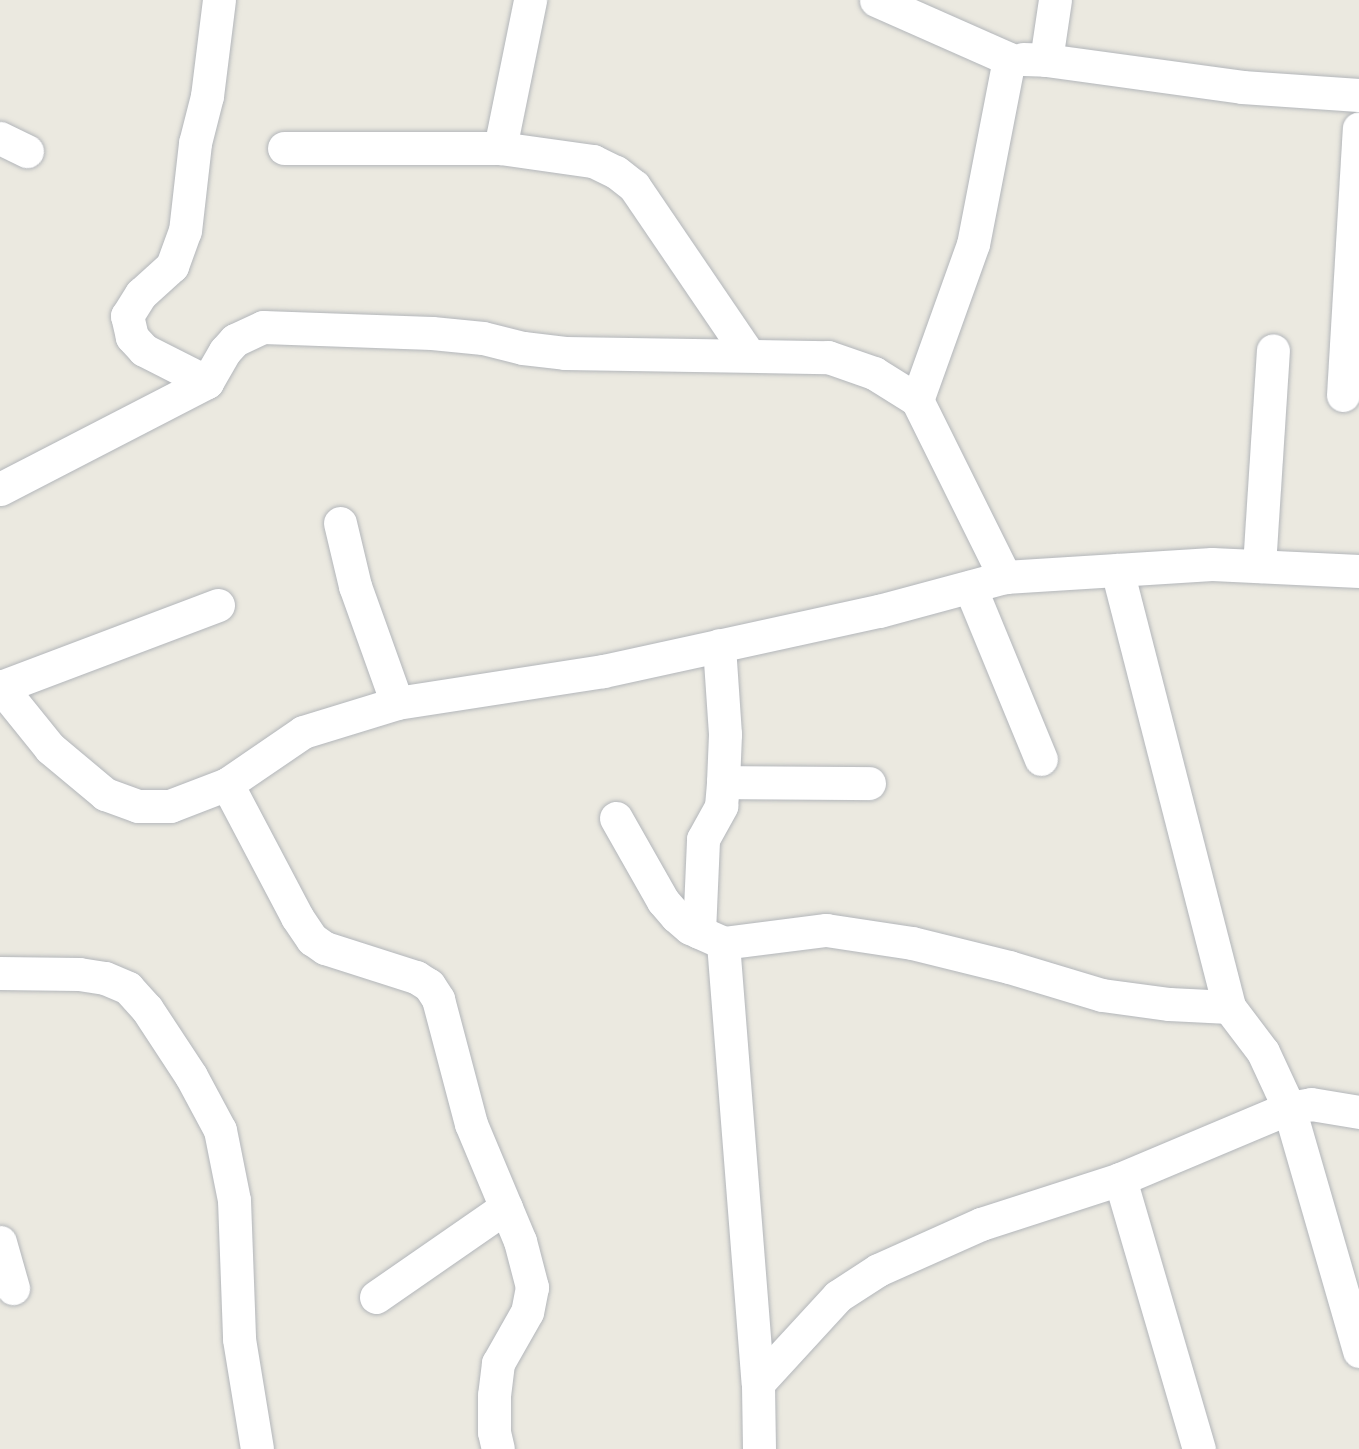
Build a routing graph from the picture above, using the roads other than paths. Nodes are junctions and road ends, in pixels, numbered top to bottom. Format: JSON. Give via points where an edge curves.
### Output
{"nodes":[{"id":1,"x":219,"y":0,"type":"edge"},
{"id":2,"x":530,"y":0,"type":"edge"},
{"id":3,"x":876,"y":0,"type":"edge"},
{"id":4,"x":1055,"y":0,"type":"edge"},
{"id":5,"x":1009,"y":59,"type":"junction"},
{"id":6,"x":1046,"y":60,"type":"junction"},
{"id":7,"x":1359,"y":95,"type":"edge"},
{"id":8,"x":1359,"y":128,"type":"edge"},
{"id":9,"x":284,"y":148,"type":"dead end"},
{"id":10,"x":500,"y":148,"type":"junction"},
{"id":11,"x":1273,"y":350,"type":"dead end"},
{"id":12,"x":748,"y":354,"type":"junction"},
{"id":13,"x":207,"y":382,"type":"junction"},
{"id":14,"x":1342,"y":395,"type":"dead end"},
{"id":15,"x":917,"y":400,"type":"junction"},
{"id":16,"x":0,"y":489,"type":"edge"},
{"id":17,"x":340,"y":523,"type":"dead end"},
{"id":18,"x":1259,"y":566,"type":"junction"},
{"id":19,"x":1117,"y":570,"type":"junction"},
{"id":20,"x":1359,"y":571,"type":"edge"},
{"id":21,"x":1005,"y":577,"type":"junction"},
{"id":22,"x":970,"y":587,"type":"junction"},
{"id":23,"x":218,"y":605,"type":"dead end"},
{"id":24,"x":719,"y":645,"type":"junction"},
{"id":25,"x":0,"y":687,"type":"edge"},
{"id":26,"x":397,"y":703,"type":"junction"},
{"id":27,"x":1041,"y":759,"type":"dead end"},
{"id":28,"x":723,"y":782,"type":"junction"},
{"id":29,"x":869,"y":783,"type":"dead end"},
{"id":30,"x":227,"y":784,"type":"junction"},
{"id":31,"x":616,"y":818,"type":"dead end"},
{"id":32,"x":711,"y":938,"type":"junction"},
{"id":33,"x":0,"y":973,"type":"edge"},
{"id":34,"x":1229,"y":1007,"type":"junction"},
{"id":35,"x":1289,"y":1108,"type":"junction"},
{"id":36,"x":1359,"y":1112,"type":"edge"},
{"id":37,"x":1120,"y":1179,"type":"junction"},
{"id":38,"x":506,"y":1207,"type":"junction"},
{"id":39,"x":0,"y":1242,"type":"edge"},
{"id":40,"x":13,"y":1288,"type":"dead end"},
{"id":41,"x":376,"y":1297,"type":"dead end"},
{"id":42,"x":1359,"y":1351,"type":"edge"},
{"id":43,"x":758,"y":1383,"type":"junction"},
{"id":44,"x":257,"y":1449,"type":"edge"},
{"id":45,"x":498,"y":1449,"type":"edge"},
{"id":46,"x":759,"y":1449,"type":"edge"},
{"id":47,"x":1199,"y":1449,"type":"edge"}],
"edges":[{"from":1,"to":13,"type":"street","via":[[185,231],[172,266],[141,294],[128,316],[132,337],[144,350]]},
{"from":2,"to":10,"type":"street"},
{"from":3,"to":5,"type":"street"},
{"from":4,"to":6,"type":"street"},
{"from":5,"to":6,"type":"street"},
{"from":5,"to":15,"type":"street","via":[[973,244]]},
{"from":6,"to":7,"type":"street","via":[[1242,87]]},
{"from":8,"to":14,"type":"street"},
{"from":9,"to":10,"type":"street"},
{"from":10,"to":12,"type":"street","via":[[592,161],[634,186]]},
{"from":11,"to":18,"type":"street"},
{"from":12,"to":13,"type":"street","via":[[565,353],[432,333],[263,327],[236,340]]},
{"from":12,"to":15,"type":"street","via":[[828,357],[874,372]]},
{"from":13,"to":16,"type":"street"},
{"from":15,"to":21,"type":"street"},
{"from":17,"to":26,"type":"street","via":[[355,586]]},
{"from":18,"to":19,"type":"street","via":[[1212,564]]},
{"from":18,"to":20,"type":"street"},
{"from":19,"to":21,"type":"street"},
{"from":19,"to":34,"type":"street"},
{"from":21,"to":22,"type":"street"},
{"from":22,"to":24,"type":"street"},
{"from":22,"to":27,"type":"street"},
{"from":23,"to":25,"type":"street"},
{"from":24,"to":26,"type":"street","via":[[603,670]]},
{"from":24,"to":28,"type":"street","via":[[725,734]]},
{"from":25,"to":30,"type":"street","via":[[50,748],[105,794],[138,806],[170,806]]},
{"from":26,"to":30,"type":"street","via":[[303,732]]},
{"from":28,"to":29,"type":"street"},
{"from":28,"to":32,"type":"street","via":[[721,806],[703,839]]},
{"from":30,"to":38,"type":"street","via":[[312,939],[326,948],[429,985],[438,999],[471,1124]]},
{"from":31,"to":32,"type":"street","via":[[663,901],[676,916]]},
{"from":32,"to":34,"type":"street","via":[[826,930],[912,943],[1102,995]]},
{"from":32,"to":43,"type":"street"},
{"from":33,"to":44,"type":"street","via":[[79,974],[105,978],[128,988],[147,1009],[192,1077],[220,1130],[234,1200],[239,1338]]},
{"from":34,"to":35,"type":"street","via":[[1263,1052]]},
{"from":35,"to":36,"type":"street","via":[[1311,1104]]},
{"from":35,"to":37,"type":"street"},
{"from":35,"to":42,"type":"street"},
{"from":37,"to":43,"type":"street","via":[[981,1224],[878,1270],[838,1296]]},
{"from":37,"to":47,"type":"street"},
{"from":38,"to":41,"type":"street"},
{"from":38,"to":45,"type":"street","via":[[532,1287],[527,1312],[498,1363],[494,1395]]},
{"from":39,"to":40,"type":"street"},
{"from":43,"to":46,"type":"street"}]}
